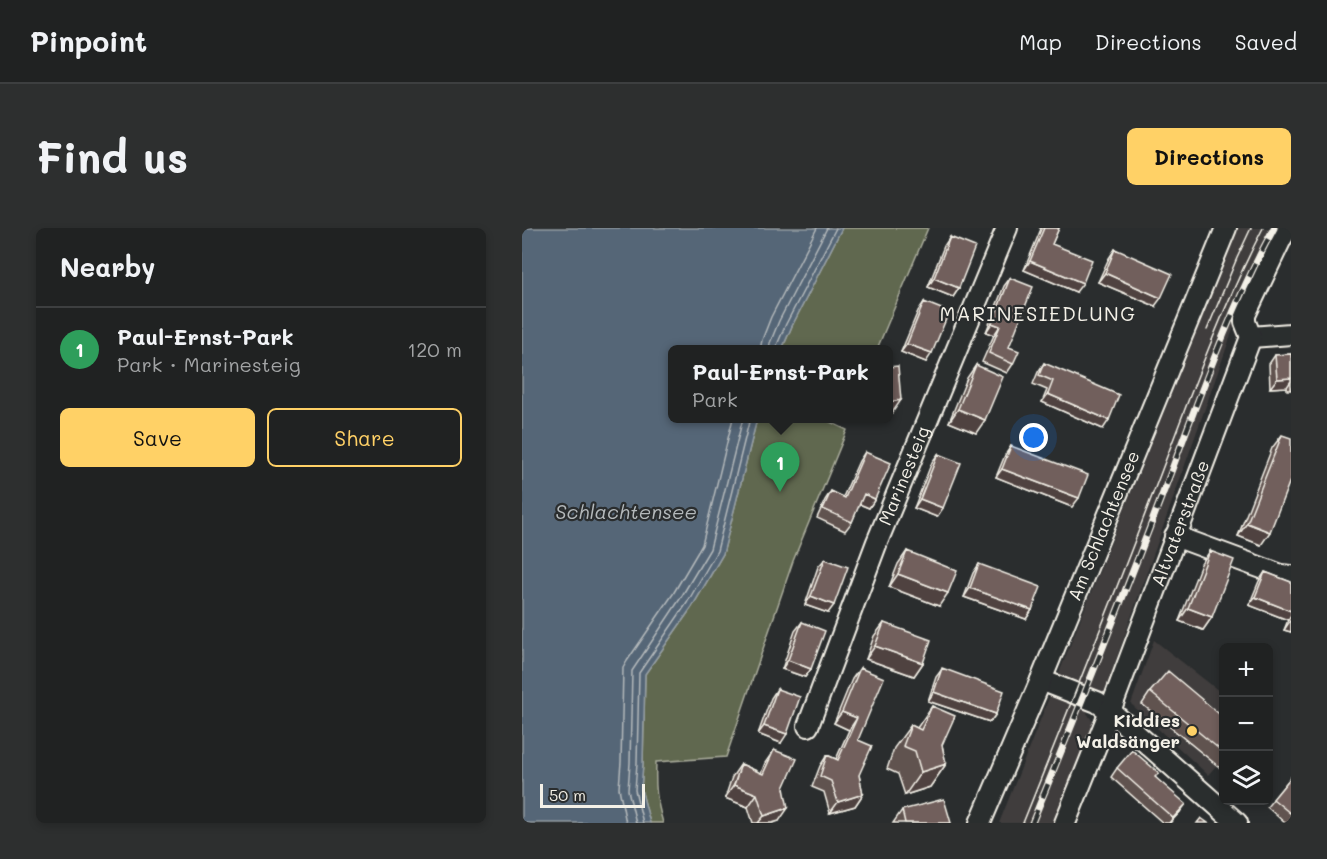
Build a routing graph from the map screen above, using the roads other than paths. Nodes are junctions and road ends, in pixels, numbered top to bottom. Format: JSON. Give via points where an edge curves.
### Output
{"nodes":[{"id":1,"x":1007,"y":228,"type":"edge"},
{"id":2,"x":1226,"y":228,"type":"edge"},
{"id":3,"x":1288,"y":228,"type":"edge"},
{"id":4,"x":1291,"y":334,"type":"edge"},
{"id":5,"x":1251,"y":337,"type":"junction"},
{"id":6,"x":1175,"y":536,"type":"junction"},
{"id":7,"x":1291,"y":576,"type":"edge"},
{"id":8,"x":1041,"y":680,"type":"junction"},
{"id":9,"x":1110,"y":711,"type":"junction"},
{"id":10,"x":808,"y":726,"type":"dead end"},
{"id":11,"x":980,"y":823,"type":"edge"},
{"id":12,"x":1065,"y":823,"type":"edge"},
{"id":13,"x":1237,"y":823,"type":"edge"}],
"edges":[{"from":1,"to":10,"type":"street","name":"Marinesteig","via":[[877,542]]},
{"from":2,"to":8,"type":"street","name":"Am Schlachtensee"},
{"from":3,"to":5,"type":"street","name":"Altvaterstraße","via":[[1245,315]]},
{"from":4,"to":5,"type":"street"},
{"from":5,"to":6,"type":"street","name":"Altvaterstraße"},
{"from":6,"to":7,"type":"street"},
{"from":6,"to":9,"type":"street","name":"Altvaterstraße"},
{"from":8,"to":9,"type":"street"},
{"from":8,"to":11,"type":"street","name":"Am Schlachtensee"},
{"from":9,"to":12,"type":"street","name":"Altvaterstraße"},
{"from":9,"to":13,"type":"street"}]}
